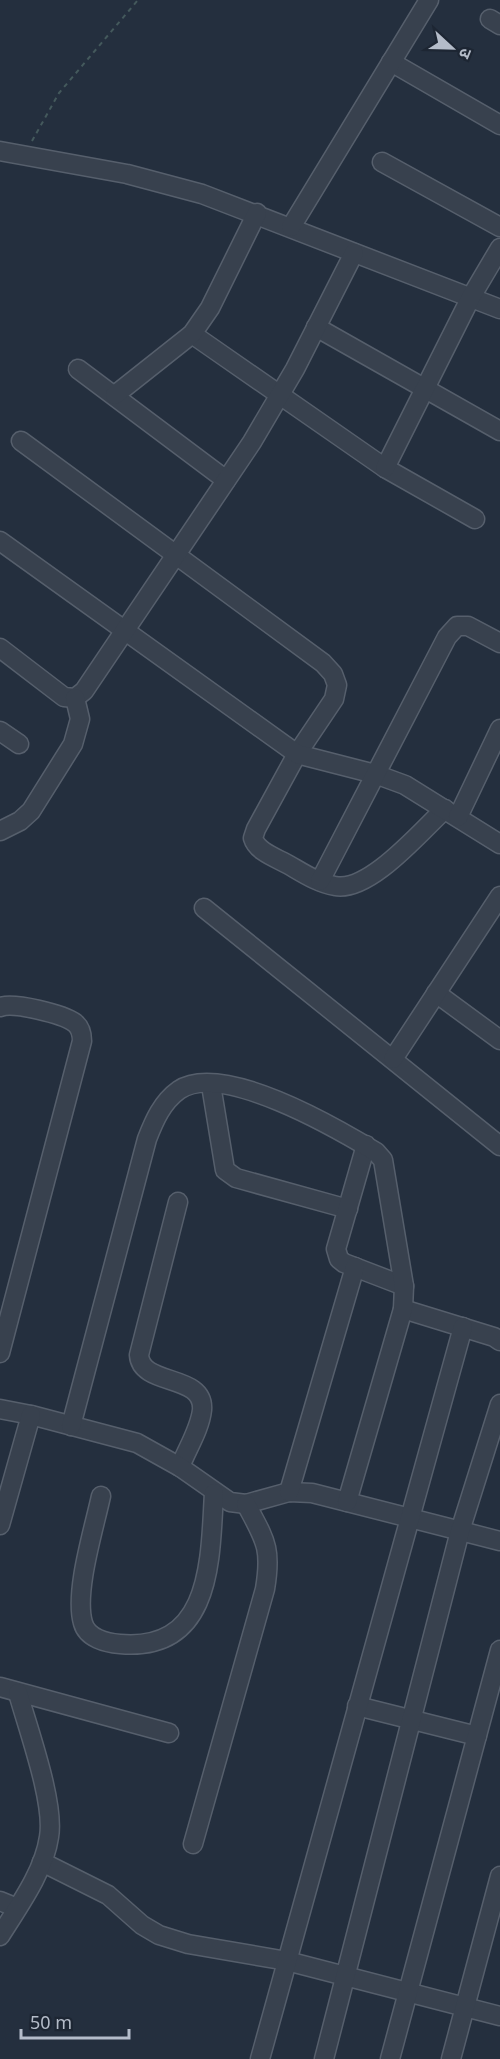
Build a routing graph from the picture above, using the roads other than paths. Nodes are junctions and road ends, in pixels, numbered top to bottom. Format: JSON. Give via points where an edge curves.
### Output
{"nodes":[{"id":1,"x":429,"y":0,"type":"edge"},
{"id":2,"x":391,"y":62,"type":"junction"},
{"id":3,"x":500,"y":125,"type":"edge"},
{"id":4,"x":0,"y":151,"type":"edge"},
{"id":5,"x":382,"y":162,"type":"dead end"},
{"id":6,"x":257,"y":213,"type":"junction"},
{"id":7,"x":500,"y":227,"type":"edge"},
{"id":8,"x":291,"y":228,"type":"junction"},
{"id":9,"x":500,"y":248,"type":"edge"},
{"id":10,"x":354,"y":253,"type":"junction"},
{"id":11,"x":471,"y":297,"type":"junction"},
{"id":12,"x":500,"y":309,"type":"edge"},
{"id":13,"x":316,"y":327,"type":"junction"},
{"id":14,"x":192,"y":334,"type":"junction"},
{"id":15,"x":78,"y":369,"type":"dead end"},
{"id":16,"x":424,"y":390,"type":"junction"},
{"id":17,"x":281,"y":393,"type":"junction"},
{"id":18,"x":115,"y":395,"type":"junction"},
{"id":19,"x":500,"y":431,"type":"edge"},
{"id":20,"x":21,"y":441,"type":"dead end"},
{"id":21,"x":386,"y":468,"type":"junction"},
{"id":22,"x":226,"y":480,"type":"junction"},
{"id":23,"x":475,"y":519,"type":"dead end"},
{"id":24,"x":0,"y":541,"type":"edge"},
{"id":25,"x":176,"y":554,"type":"junction"},
{"id":26,"x":125,"y":628,"type":"junction"},
{"id":27,"x":500,"y":643,"type":"edge"},
{"id":28,"x":0,"y":648,"type":"edge"},
{"id":29,"x":75,"y":698,"type":"junction"},
{"id":30,"x":500,"y":729,"type":"edge"},
{"id":31,"x":0,"y":731,"type":"edge"},
{"id":32,"x":19,"y":744,"type":"dead end"},
{"id":33,"x":297,"y":754,"type":"junction"},
{"id":34,"x":375,"y":774,"type":"junction"},
{"id":35,"x":451,"y":813,"type":"junction"},
{"id":36,"x":0,"y":831,"type":"edge"},
{"id":37,"x":500,"y":844,"type":"edge"},
{"id":38,"x":320,"y":881,"type":"junction"},
{"id":39,"x":500,"y":896,"type":"edge"},
{"id":40,"x":204,"y":908,"type":"dead end"},
{"id":41,"x":436,"y":993,"type":"junction"},
{"id":42,"x":0,"y":1007,"type":"edge"},
{"id":43,"x":500,"y":1040,"type":"edge"},
{"id":44,"x":393,"y":1059,"type":"junction"},
{"id":45,"x":211,"y":1084,"type":"junction"},
{"id":46,"x":366,"y":1145,"type":"junction"},
{"id":47,"x":500,"y":1146,"type":"edge"},
{"id":48,"x":178,"y":1202,"type":"dead end"},
{"id":49,"x":348,"y":1209,"type":"junction"},
{"id":50,"x":356,"y":1267,"type":"junction"},
{"id":51,"x":404,"y":1286,"type":"junction"},
{"id":52,"x":403,"y":1309,"type":"junction"},
{"id":53,"x":463,"y":1327,"type":"junction"},
{"id":54,"x":500,"y":1341,"type":"edge"},
{"id":55,"x":0,"y":1353,"type":"edge"},
{"id":56,"x":500,"y":1404,"type":"edge"},
{"id":57,"x":0,"y":1409,"type":"edge"},
{"id":58,"x":31,"y":1415,"type":"junction"},
{"id":59,"x":71,"y":1426,"type":"junction"},
{"id":60,"x":180,"y":1467,"type":"junction"},
{"id":61,"x":289,"y":1492,"type":"junction"},
{"id":62,"x":214,"y":1493,"type":"junction"},
{"id":63,"x":101,"y":1496,"type":"dead end"},
{"id":64,"x":347,"y":1502,"type":"junction"},
{"id":65,"x":246,"y":1504,"type":"junction"},
{"id":66,"x":409,"y":1518,"type":"junction"},
{"id":67,"x":0,"y":1525,"type":"edge"},
{"id":68,"x":460,"y":1531,"type":"junction"},
{"id":69,"x":500,"y":1541,"type":"edge"},
{"id":70,"x":500,"y":1650,"type":"edge"},
{"id":71,"x":496,"y":1683,"type":"edge"},
{"id":72,"x":0,"y":1687,"type":"edge"},
{"id":73,"x":18,"y":1693,"type":"junction"},
{"id":74,"x":357,"y":1706,"type":"junction"},
{"id":75,"x":412,"y":1719,"type":"junction"},
{"id":76,"x":169,"y":1733,"type":"dead end"},
{"id":77,"x":477,"y":1736,"type":"junction"},
{"id":78,"x":193,"y":1844,"type":"dead end"},
{"id":79,"x":42,"y":1862,"type":"junction"},
{"id":80,"x":500,"y":1876,"type":"edge"},
{"id":81,"x":8,"y":1905,"type":"edge"},
{"id":82,"x":0,"y":1936,"type":"edge"},
{"id":83,"x":287,"y":1961,"type":"junction"},
{"id":84,"x":345,"y":1976,"type":"junction"},
{"id":85,"x":408,"y":1993,"type":"junction"},
{"id":86,"x":465,"y":2007,"type":"junction"},
{"id":87,"x":500,"y":2016,"type":"edge"},
{"id":88,"x":260,"y":2059,"type":"edge"},
{"id":89,"x":324,"y":2059,"type":"edge"},
{"id":90,"x":390,"y":2059,"type":"edge"},
{"id":91,"x":452,"y":2059,"type":"edge"}],
"edges":[{"from":1,"to":2,"type":"street"},
{"from":2,"to":3,"type":"street"},
{"from":2,"to":8,"type":"street"},
{"from":4,"to":6,"type":"street","via":[[166,183]]},
{"from":5,"to":7,"type":"street"},
{"from":6,"to":8,"type":"street"},
{"from":6,"to":14,"type":"street","via":[[210,308]]},
{"from":8,"to":10,"type":"street"},
{"from":9,"to":11,"type":"street"},
{"from":10,"to":11,"type":"street"},
{"from":10,"to":13,"type":"street"},
{"from":11,"to":12,"type":"street"},
{"from":11,"to":16,"type":"street"},
{"from":13,"to":16,"type":"street"},
{"from":13,"to":17,"type":"street"},
{"from":14,"to":17,"type":"street"},
{"from":14,"to":18,"type":"street"},
{"from":15,"to":18,"type":"street"},
{"from":16,"to":19,"type":"street"},
{"from":16,"to":21,"type":"street"},
{"from":17,"to":21,"type":"street"},
{"from":17,"to":22,"type":"street"},
{"from":18,"to":22,"type":"street"},
{"from":20,"to":25,"type":"street"},
{"from":21,"to":23,"type":"street"},
{"from":22,"to":25,"type":"street"},
{"from":24,"to":26,"type":"street"},
{"from":25,"to":26,"type":"street"},
{"from":25,"to":33,"type":"street","via":[[333,674],[337,685],[334,699]]},
{"from":26,"to":29,"type":"street","via":[[84,691]]},
{"from":26,"to":33,"type":"street"},
{"from":27,"to":34,"type":"street","via":[[468,626],[457,626],[447,637]]},
{"from":28,"to":29,"type":"street","via":[[64,697]]},
{"from":29,"to":36,"type":"street","via":[[80,719],[73,744],[31,811]]},
{"from":30,"to":35,"type":"street"},
{"from":31,"to":32,"type":"street"},
{"from":33,"to":34,"type":"street"},
{"from":33,"to":38,"type":"street","via":[[253,838],[260,850]]},
{"from":34,"to":35,"type":"street","via":[[405,785]]},
{"from":34,"to":38,"type":"street"},
{"from":35,"to":37,"type":"street"},
{"from":35,"to":38,"type":"street","via":[[375,874],[354,885]]},
{"from":39,"to":41,"type":"street"},
{"from":40,"to":44,"type":"street"},
{"from":41,"to":43,"type":"street"},
{"from":41,"to":44,"type":"street"},
{"from":42,"to":55,"type":"street","via":[[25,1006],[75,1023],[81,1030],[82,1041]]},
{"from":44,"to":47,"type":"street"},
{"from":45,"to":46,"type":"street","via":[[281,1102]]},
{"from":45,"to":49,"type":"street","via":[[225,1170],[236,1178]]},
{"from":45,"to":59,"type":"street","via":[[180,1089],[156,1116]]},
{"from":46,"to":49,"type":"street"},
{"from":46,"to":51,"type":"street","via":[[383,1160]]},
{"from":48,"to":60,"type":"street","via":[[138,1355],[145,1370],[199,1396],[200,1420]]},
{"from":49,"to":50,"type":"street","via":[[336,1250],[339,1259]]},
{"from":50,"to":51,"type":"street"},
{"from":50,"to":61,"type":"street"},
{"from":51,"to":52,"type":"street"},
{"from":52,"to":53,"type":"street"},
{"from":52,"to":64,"type":"street"},
{"from":53,"to":54,"type":"street"},
{"from":53,"to":66,"type":"street"},
{"from":56,"to":68,"type":"street"},
{"from":57,"to":58,"type":"street"},
{"from":58,"to":59,"type":"street"},
{"from":58,"to":67,"type":"street"},
{"from":59,"to":60,"type":"street","via":[[122,1437],[158,1452]]},
{"from":60,"to":62,"type":"street"},
{"from":61,"to":64,"type":"street"},
{"from":61,"to":65,"type":"street"},
{"from":62,"to":63,"type":"street","via":[[210,1560],[197,1607],[165,1638],[134,1645],[109,1643],[92,1636],[83,1625],[81,1591]]},
{"from":62,"to":65,"type":"street","via":[[230,1502]]},
{"from":64,"to":66,"type":"street"},
{"from":65,"to":78,"type":"street","via":[[268,1545],[269,1565]]},
{"from":66,"to":68,"type":"street"},
{"from":66,"to":74,"type":"street"},
{"from":68,"to":69,"type":"street"},
{"from":68,"to":75,"type":"street"},
{"from":70,"to":71,"type":"street"},
{"from":71,"to":77,"type":"street"},
{"from":72,"to":73,"type":"street"},
{"from":73,"to":76,"type":"street"},
{"from":73,"to":79,"type":"street","via":[[50,1814]]},
{"from":74,"to":75,"type":"street"},
{"from":74,"to":83,"type":"street"},
{"from":75,"to":77,"type":"street"},
{"from":75,"to":84,"type":"street"},
{"from":77,"to":85,"type":"street"},
{"from":79,"to":81,"type":"street"},
{"from":79,"to":83,"type":"street","via":[[108,1895],[159,1935],[188,1944]]},
{"from":80,"to":86,"type":"street"},
{"from":81,"to":82,"type":"street"},
{"from":83,"to":84,"type":"street"},
{"from":83,"to":88,"type":"street"},
{"from":84,"to":85,"type":"street"},
{"from":84,"to":89,"type":"street"},
{"from":85,"to":86,"type":"street"},
{"from":85,"to":90,"type":"street"},
{"from":86,"to":87,"type":"street"},
{"from":86,"to":91,"type":"street"}]}
